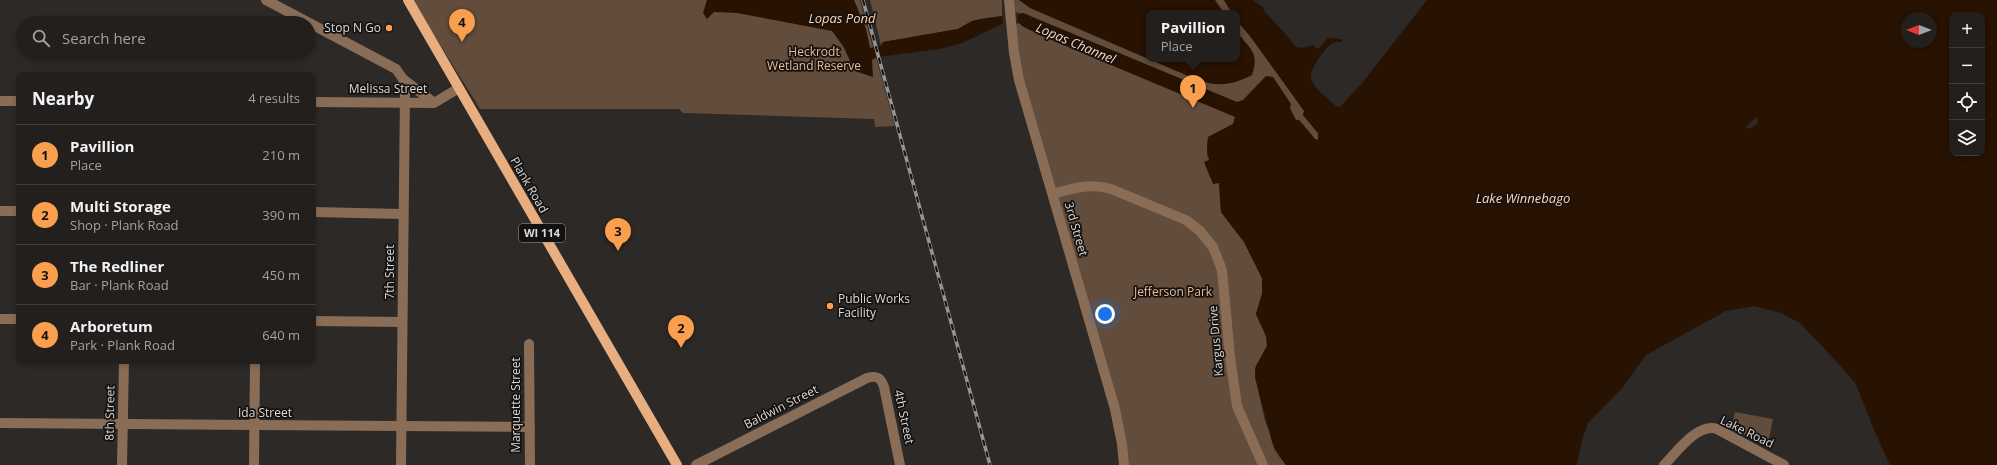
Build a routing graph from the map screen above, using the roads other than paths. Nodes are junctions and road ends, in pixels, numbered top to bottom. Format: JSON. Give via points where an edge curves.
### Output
{"nodes":[{"id":1,"x":266,"y":0,"type":"edge"},
{"id":2,"x":408,"y":0,"type":"edge"},
{"id":3,"x":1009,"y":0,"type":"edge"},
{"id":4,"x":296,"y":16,"type":"edge"},
{"id":5,"x":316,"y":27,"type":"edge"},
{"id":6,"x":403,"y":79,"type":"junction"},
{"id":7,"x":458,"y":88,"type":"junction"},
{"id":8,"x":0,"y":101,"type":"edge"},
{"id":9,"x":16,"y":101,"type":"edge"},
{"id":10,"x":316,"y":102,"type":"edge"},
{"id":11,"x":434,"y":102,"type":"junction"},
{"id":12,"x":404,"y":103,"type":"junction"},
{"id":13,"x":1053,"y":194,"type":"junction"},
{"id":14,"x":0,"y":211,"type":"edge"},
{"id":15,"x":16,"y":211,"type":"edge"},
{"id":16,"x":316,"y":212,"type":"edge"},
{"id":17,"x":403,"y":214,"type":"junction"},
{"id":18,"x":0,"y":319,"type":"edge"},
{"id":19,"x":16,"y":319,"type":"edge"},
{"id":20,"x":316,"y":321,"type":"edge"},
{"id":21,"x":402,"y":322,"type":"junction"},
{"id":22,"x":529,"y":344,"type":"dead end"},
{"id":23,"x":124,"y":364,"type":"edge"},
{"id":24,"x":255,"y":364,"type":"edge"},
{"id":25,"x":878,"y":377,"type":"joint"},
{"id":26,"x":0,"y":424,"type":"edge"},
{"id":27,"x":123,"y":424,"type":"junction"},
{"id":28,"x":254,"y":426,"type":"junction"},
{"id":29,"x":401,"y":426,"type":"junction"},
{"id":30,"x":530,"y":427,"type":"junction"},
{"id":31,"x":122,"y":465,"type":"edge"},
{"id":32,"x":254,"y":465,"type":"edge"},
{"id":33,"x":401,"y":465,"type":"edge"},
{"id":34,"x":530,"y":465,"type":"edge"},
{"id":35,"x":677,"y":465,"type":"edge"},
{"id":36,"x":696,"y":465,"type":"edge"},
{"id":37,"x":900,"y":465,"type":"edge"},
{"id":38,"x":1124,"y":465,"type":"edge"},
{"id":39,"x":1263,"y":465,"type":"edge"},
{"id":40,"x":1664,"y":465,"type":"edge"},
{"id":41,"x":1784,"y":465,"type":"edge"}],
"edges":[{"from":1,"to":4,"type":"street"},
{"from":2,"to":7,"type":"main road","name":"Plank Road","number":"WI 114"},
{"from":3,"to":13,"type":"street","name":"3rd Street","via":[[1014,53],[1020,80]]},
{"from":5,"to":6,"type":"street","via":[[396,69]]},
{"from":6,"to":11,"type":"street"},
{"from":6,"to":12,"type":"street","name":"7th Street"},
{"from":7,"to":11,"type":"street","name":"Melissa Street"},
{"from":7,"to":35,"type":"main road","name":"Plank Road","number":"WI 114"},
{"from":8,"to":9,"type":"street"},
{"from":10,"to":12,"type":"street","name":"Melissa Street"},
{"from":11,"to":12,"type":"street","name":"Melissa Street"},
{"from":12,"to":17,"type":"street","name":"7th Street"},
{"from":13,"to":38,"type":"street","name":"3rd Street","via":[[1115,409]]},
{"from":13,"to":39,"type":"street","name":"Kargus Drive","via":[[1084,186],[1111,189],[1186,220],[1200,231],[1213,247],[1222,270],[1237,406]]},
{"from":14,"to":15,"type":"street"},
{"from":16,"to":17,"type":"street"},
{"from":17,"to":21,"type":"street","name":"7th Street"},
{"from":18,"to":19,"type":"street"},
{"from":20,"to":21,"type":"street"},
{"from":21,"to":29,"type":"street","name":"7th Street"},
{"from":22,"to":30,"type":"street","name":"Marquette Street"},
{"from":23,"to":27,"type":"street","name":"8th Street"},
{"from":24,"to":28,"type":"street"},
{"from":25,"to":36,"type":"street","name":"Baldwin Street","via":[[867,378]]},
{"from":25,"to":37,"type":"street","name":"4th Street","via":[[884,387]]},
{"from":26,"to":27,"type":"street","name":"Ida Street"},
{"from":27,"to":28,"type":"street","name":"Ida Street"},
{"from":27,"to":31,"type":"street","name":"8th Street"},
{"from":28,"to":29,"type":"street","name":"Ida Street"},
{"from":28,"to":32,"type":"street"},
{"from":29,"to":30,"type":"street","name":"Ida Street"},
{"from":29,"to":33,"type":"street","name":"7th Street"},
{"from":30,"to":34,"type":"street","name":"Marquette Street"},
{"from":40,"to":41,"type":"street","name":"Lake Road","via":[[1698,431],[1708,428],[1717,429]]}]}
